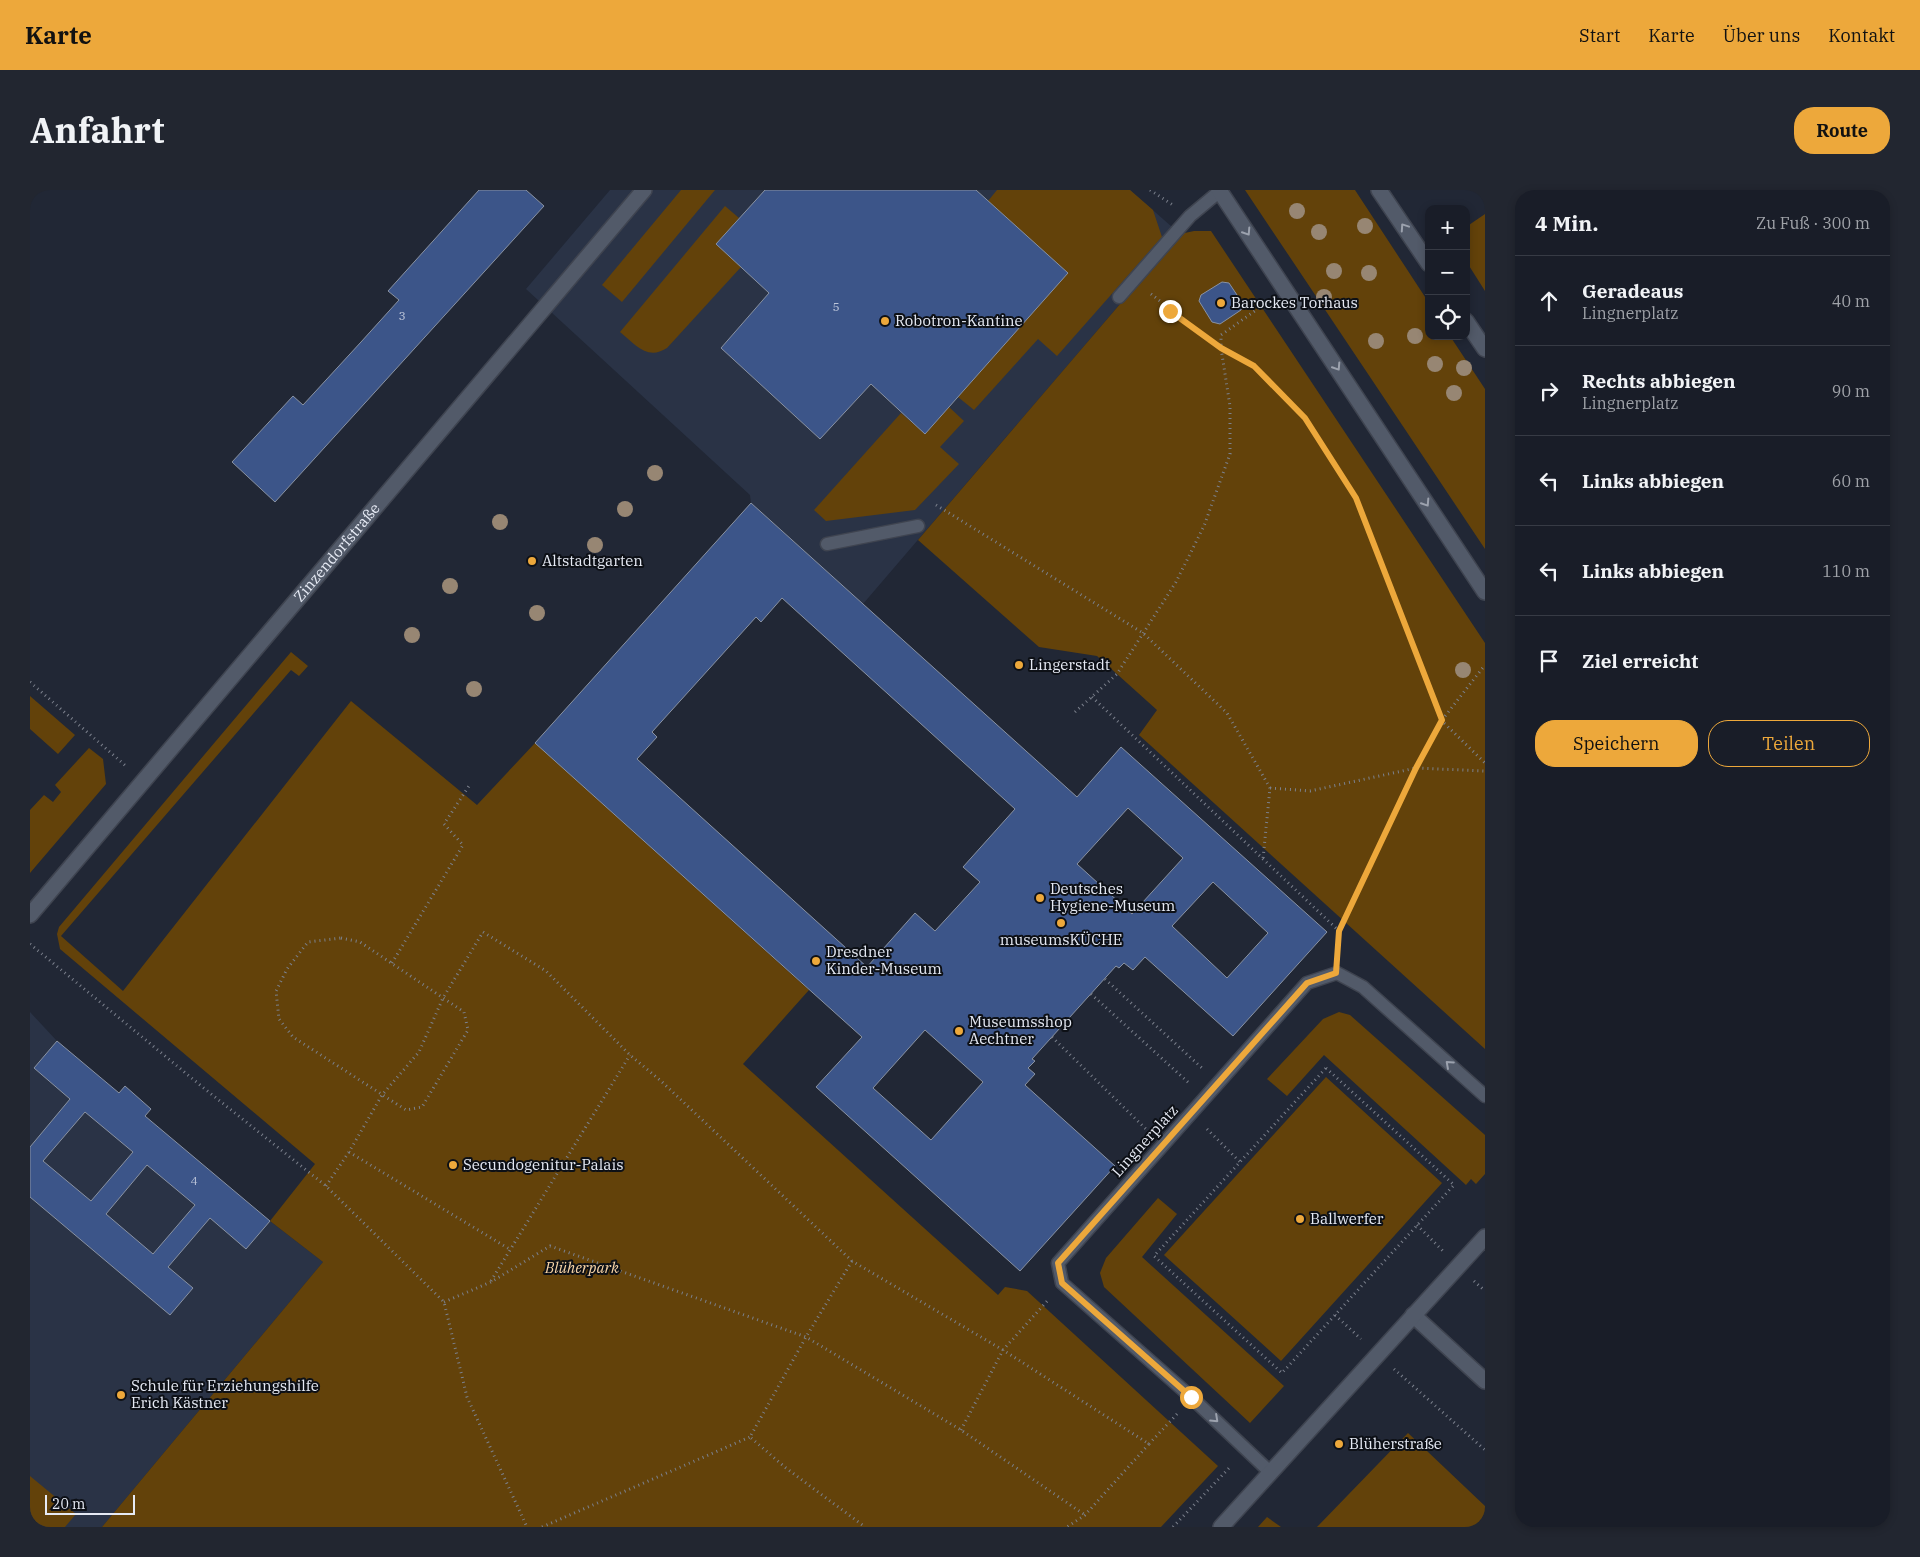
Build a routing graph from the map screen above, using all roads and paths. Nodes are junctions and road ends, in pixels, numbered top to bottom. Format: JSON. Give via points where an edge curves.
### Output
{"nodes":[{"id":1,"x":644,"y":190,"type":"edge"},
{"id":2,"x":1380,"y":190,"type":"edge"},
{"id":3,"x":1220,"y":191,"type":"edge"},
{"id":4,"x":1425,"y":258,"type":"edge"},
{"id":5,"x":1134,"y":279,"type":"junction"},
{"id":6,"x":1285,"y":289,"type":"junction"},
{"id":7,"x":1119,"y":297,"type":"dead end"},
{"id":8,"x":1470,"y":327,"type":"edge"},
{"id":9,"x":1221,"y":348,"type":"junction"},
{"id":10,"x":1485,"y":349,"type":"edge"},
{"id":11,"x":936,"y":505,"type":"dead end"},
{"id":12,"x":918,"y":526,"type":"dead end"},
{"id":13,"x":827,"y":544,"type":"dead end"},
{"id":14,"x":1485,"y":592,"type":"edge"},
{"id":15,"x":1143,"y":633,"type":"junction"},
{"id":16,"x":1485,"y":664,"type":"edge"},
{"id":17,"x":30,"y":682,"type":"edge"},
{"id":18,"x":1092,"y":696,"type":"junction"},
{"id":19,"x":1075,"y":712,"type":"dead end"},
{"id":20,"x":1442,"y":720,"type":"junction"},
{"id":21,"x":1485,"y":763,"type":"edge"},
{"id":22,"x":1416,"y":768,"type":"junction"},
{"id":23,"x":1485,"y":771,"type":"edge"},
{"id":24,"x":143,"y":781,"type":"junction"},
{"id":25,"x":469,"y":786,"type":"dead end"},
{"id":26,"x":1270,"y":788,"type":"junction"},
{"id":27,"x":1264,"y":859,"type":"junction"},
{"id":28,"x":30,"y":914,"type":"edge"},
{"id":29,"x":1339,"y":931,"type":"junction"},
{"id":30,"x":30,"y":944,"type":"edge"},
{"id":31,"x":392,"y":963,"type":"junction"},
{"id":32,"x":1336,"y":973,"type":"junction"},
{"id":33,"x":1105,"y":979,"type":"dead end"},
{"id":34,"x":1092,"y":994,"type":"dead end"},
{"id":35,"x":443,"y":998,"type":"junction"},
{"id":36,"x":1052,"y":1037,"type":"dead end"},
{"id":37,"x":630,"y":1055,"type":"junction"},
{"id":38,"x":1219,"y":1083,"type":"junction"},
{"id":39,"x":382,"y":1096,"type":"junction"},
{"id":40,"x":1485,"y":1096,"type":"edge"},
{"id":41,"x":1205,"y":1098,"type":"junction"},
{"id":42,"x":1214,"y":1136,"type":"dead end"},
{"id":43,"x":1163,"y":1145,"type":"junction"},
{"id":44,"x":349,"y":1152,"type":"junction"},
{"id":45,"x":1240,"y":1162,"type":"junction"},
{"id":46,"x":326,"y":1186,"type":"junction"},
{"id":47,"x":1417,"y":1225,"type":"junction"},
{"id":48,"x":1485,"y":1237,"type":"edge"},
{"id":49,"x":511,"y":1250,"type":"junction"},
{"id":50,"x":852,"y":1261,"type":"junction"},
{"id":51,"x":1458,"y":1266,"type":"junction"},
{"id":52,"x":491,"y":1282,"type":"junction"},
{"id":53,"x":1062,"y":1283,"type":"junction"},
{"id":54,"x":444,"y":1302,"type":"junction"},
{"id":55,"x":1335,"y":1315,"type":"junction"},
{"id":56,"x":1413,"y":1315,"type":"junction"},
{"id":57,"x":806,"y":1336,"type":"junction"},
{"id":58,"x":1003,"y":1350,"type":"junction"},
{"id":59,"x":1378,"y":1354,"type":"junction"},
{"id":60,"x":1485,"y":1381,"type":"edge"},
{"id":61,"x":1170,"y":1422,"type":"dead end"},
{"id":62,"x":961,"y":1430,"type":"junction"},
{"id":63,"x":750,"y":1437,"type":"junction"},
{"id":64,"x":1149,"y":1444,"type":"junction"},
{"id":65,"x":1247,"y":1449,"type":"junction"},
{"id":66,"x":1485,"y":1450,"type":"edge"},
{"id":67,"x":1270,"y":1472,"type":"junction"},
{"id":68,"x":1085,"y":1515,"type":"junction"},
{"id":69,"x":527,"y":1527,"type":"edge"},
{"id":70,"x":542,"y":1527,"type":"edge"},
{"id":71,"x":865,"y":1527,"type":"edge"},
{"id":72,"x":1067,"y":1527,"type":"edge"},
{"id":73,"x":1173,"y":1527,"type":"edge"},
{"id":74,"x":1221,"y":1527,"type":"edge"}],
"edges":[{"from":1,"to":24,"type":"street","name":"Zinzendorfstraße"},
{"from":4,"to":2,"type":"street","one_way":true},
{"from":3,"to":5,"type":"lane","via":[[1190,216]]},
{"from":3,"to":6,"type":"street","one_way":true},
{"from":5,"to":7,"type":"lane"},
{"from":5,"to":9,"type":"path","via":[[1170,311]]},
{"from":6,"to":9,"type":"path","via":[[1221,335]]},
{"from":6,"to":14,"type":"street","one_way":true},
{"from":8,"to":10,"type":"street"},
{"from":9,"to":15,"type":"path","via":[[1230,406],[1230,454],[1204,526],[1176,582]]},
{"from":9,"to":20,"type":"path","via":[[1254,366],[1305,418],[1356,498]]},
{"from":11,"to":15,"type":"path"},
{"from":12,"to":13,"type":"lane"},
{"from":15,"to":18,"type":"path","via":[[1117,674]]},
{"from":15,"to":26,"type":"path","via":[[1227,713]]},
{"from":16,"to":20,"type":"path"},
{"from":17,"to":24,"type":"path"},
{"from":18,"to":19,"type":"path"},
{"from":18,"to":27,"type":"path"},
{"from":20,"to":21,"type":"path"},
{"from":20,"to":22,"type":"path"},
{"from":22,"to":23,"type":"path"},
{"from":22,"to":26,"type":"path","via":[[1310,791]]},
{"from":22,"to":29,"type":"path"},
{"from":24,"to":28,"type":"street","name":"Zinzendorfstraße"},
{"from":25,"to":31,"type":"path","via":[[444,824],[462,845]]},
{"from":26,"to":27,"type":"path"},
{"from":27,"to":29,"type":"path"},
{"from":29,"to":32,"type":"path"},
{"from":30,"to":46,"type":"path"},
{"from":31,"to":35,"type":"path"},
{"from":31,"to":39,"type":"path","via":[[360,942],[341,938],[308,942],[287,969],[276,991],[279,1019],[293,1037]]},
{"from":32,"to":38,"type":"lane","name":"Lingnerplatz","via":[[1307,983]]},
{"from":40,"to":32,"type":"lane","one_way":true,"via":[[1363,987]]},
{"from":33,"to":38,"type":"path"},
{"from":34,"to":41,"type":"path"},
{"from":35,"to":37,"type":"path","via":[[483,932],[546,970]]},
{"from":35,"to":39,"type":"path","via":[[419,1052]]},
{"from":35,"to":39,"type":"path","via":[[464,1012],[468,1030],[422,1107],[406,1110]]},
{"from":36,"to":43,"type":"path"},
{"from":37,"to":49,"type":"path"},
{"from":37,"to":50,"type":"path"},
{"from":38,"to":41,"type":"lane","name":"Lingnerplatz"},
{"from":39,"to":44,"type":"path"},
{"from":41,"to":43,"type":"lane","name":"Lingnerplatz"},
{"from":42,"to":45,"type":"path"},
{"from":43,"to":53,"type":"lane","name":"Lingnerplatz","via":[[1058,1263]]},
{"from":44,"to":46,"type":"path"},
{"from":44,"to":49,"type":"path"},
{"from":45,"to":47,"type":"path","via":[[1326,1068],[1454,1185]]},
{"from":45,"to":55,"type":"path","via":[[1154,1256],[1282,1373]]},
{"from":46,"to":54,"type":"path"},
{"from":47,"to":51,"type":"path"},
{"from":47,"to":55,"type":"path"},
{"from":48,"to":51,"type":"street"},
{"from":49,"to":52,"type":"path"},
{"from":50,"to":57,"type":"path"},
{"from":50,"to":58,"type":"path"},
{"from":51,"to":56,"type":"street"},
{"from":52,"to":54,"type":"path"},
{"from":52,"to":57,"type":"path","via":[[550,1246]]},
{"from":53,"to":58,"type":"path"},
{"from":53,"to":65,"type":"lane","one_way":true},
{"from":54,"to":69,"type":"path","via":[[467,1397]]},
{"from":55,"to":59,"type":"path"},
{"from":56,"to":59,"type":"street"},
{"from":56,"to":60,"type":"street"},
{"from":57,"to":62,"type":"path"},
{"from":57,"to":63,"type":"path"},
{"from":58,"to":62,"type":"path"},
{"from":58,"to":64,"type":"path"},
{"from":59,"to":66,"type":"path"},
{"from":59,"to":67,"type":"street"},
{"from":61,"to":64,"type":"path"},
{"from":62,"to":68,"type":"path"},
{"from":63,"to":70,"type":"path"},
{"from":63,"to":71,"type":"path"},
{"from":64,"to":68,"type":"path"},
{"from":65,"to":67,"type":"lane"},
{"from":65,"to":73,"type":"path"},
{"from":67,"to":74,"type":"street"},
{"from":68,"to":72,"type":"path"}]}
